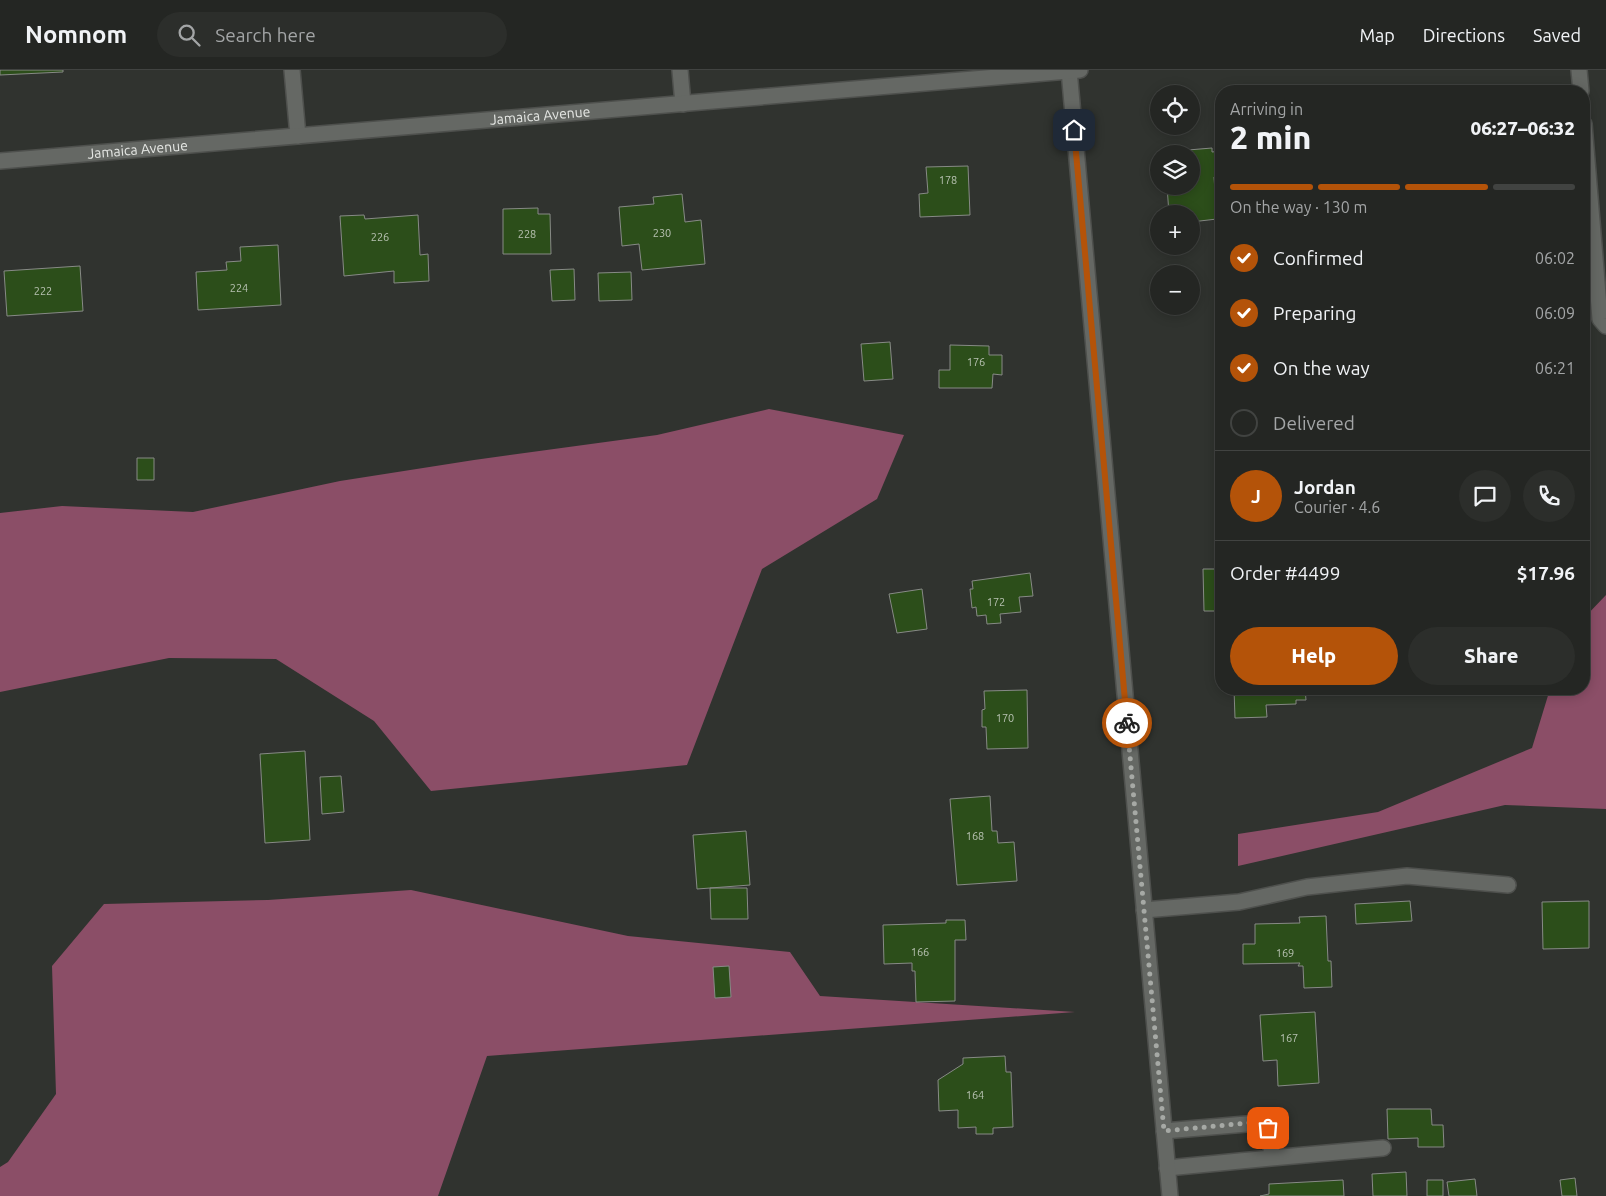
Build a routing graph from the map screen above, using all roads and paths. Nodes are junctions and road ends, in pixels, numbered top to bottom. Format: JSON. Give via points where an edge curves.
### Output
{"nodes":[{"id":1,"x":292,"y":70,"type":"edge"},
{"id":2,"x":680,"y":70,"type":"edge"},
{"id":3,"x":1073,"y":70,"type":"edge"},
{"id":4,"x":1579,"y":70,"type":"edge"},
{"id":5,"x":1580,"y":85,"type":"edge"},
{"id":6,"x":683,"y":104,"type":"junction"},
{"id":7,"x":298,"y":136,"type":"junction"},
{"id":8,"x":0,"y":162,"type":"edge"},
{"id":9,"x":1590,"y":197,"type":"edge"},
{"id":10,"x":1606,"y":326,"type":"edge"},
{"id":11,"x":1508,"y":886,"type":"dead end"},
{"id":12,"x":1144,"y":910,"type":"junction"},
{"id":13,"x":1164,"y":1131,"type":"junction"},
{"id":14,"x":1383,"y":1148,"type":"dead end"},
{"id":15,"x":1271,"y":1158,"type":"junction"},
{"id":16,"x":1167,"y":1168,"type":"junction"},
{"id":17,"x":1170,"y":1196,"type":"edge"}],
"edges":[{"from":1,"to":7,"type":"street"},
{"from":2,"to":6,"type":"street"},
{"from":3,"to":6,"type":"street","name":"Jamaica Avenue"},
{"from":3,"to":12,"type":"street"},
{"from":4,"to":5,"type":"street"},
{"from":6,"to":7,"type":"street","name":"Jamaica Avenue"},
{"from":7,"to":8,"type":"street","name":"Jamaica Avenue"},
{"from":9,"to":10,"type":"street","via":[[1600,319]]},
{"from":11,"to":12,"type":"street","via":[[1406,876],[1308,886],[1240,902]]},
{"from":12,"to":13,"type":"street"},
{"from":13,"to":15,"type":"street","via":[[1258,1122],[1268,1128],[1272,1142]]},
{"from":13,"to":16,"type":"street"},
{"from":14,"to":15,"type":"street"},
{"from":15,"to":16,"type":"street"},
{"from":16,"to":17,"type":"street"}]}
